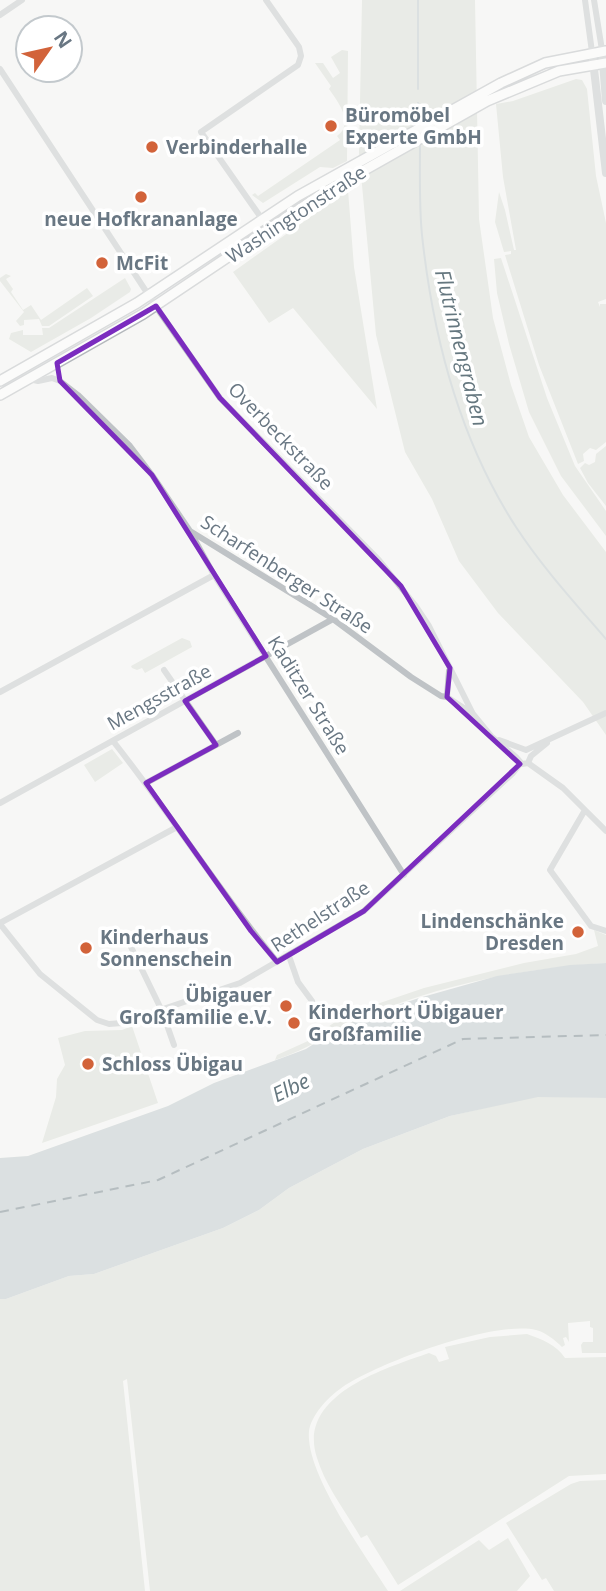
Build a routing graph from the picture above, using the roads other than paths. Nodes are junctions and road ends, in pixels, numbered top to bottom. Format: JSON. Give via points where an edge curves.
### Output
{"nodes":[{"id":1,"x":22,"y":0,"type":"edge"},
{"id":2,"x":266,"y":0,"type":"edge"},
{"id":3,"x":585,"y":0,"type":"edge"},
{"id":4,"x":594,"y":0,"type":"edge"},
{"id":5,"x":0,"y":15,"type":"edge"},
{"id":6,"x":604,"y":51,"type":"edge"},
{"id":7,"x":592,"y":52,"type":"junction"},
{"id":8,"x":601,"y":63,"type":"edge"},
{"id":9,"x":0,"y":69,"type":"edge"},
{"id":10,"x":487,"y":96,"type":"junction"},
{"id":11,"x":606,"y":101,"type":"edge"},
{"id":12,"x":349,"y":172,"type":"junction"},
{"id":13,"x":606,"y":173,"type":"edge"},
{"id":14,"x":262,"y":219,"type":"junction"},
{"id":15,"x":149,"y":295,"type":"junction"},
{"id":16,"x":156,"y":306,"type":"junction"},
{"id":17,"x":57,"y":363,"type":"junction"},
{"id":18,"x":28,"y":379,"type":"junction"},
{"id":19,"x":60,"y":381,"type":"junction"},
{"id":20,"x":0,"y":382,"type":"edge"},
{"id":21,"x":0,"y":395,"type":"edge"},
{"id":22,"x":190,"y":531,"type":"junction"},
{"id":23,"x":214,"y":575,"type":"junction"},
{"id":24,"x":334,"y":619,"type":"junction"},
{"id":25,"x":267,"y":656,"type":"junction"},
{"id":26,"x":450,"y":668,"type":"junction"},
{"id":27,"x":164,"y":670,"type":"dead end"},
{"id":28,"x":0,"y":692,"type":"edge"},
{"id":29,"x":447,"y":697,"type":"junction"},
{"id":30,"x":185,"y":701,"type":"junction"},
{"id":31,"x":606,"y":713,"type":"edge"},
{"id":32,"x":473,"y":714,"type":"junction"},
{"id":33,"x":238,"y":733,"type":"dead end"},
{"id":34,"x":491,"y":736,"type":"junction"},
{"id":35,"x":554,"y":737,"type":"junction"},
{"id":36,"x":113,"y":741,"type":"junction"},
{"id":37,"x":216,"y":745,"type":"junction"},
{"id":38,"x":523,"y":750,"type":"junction"},
{"id":39,"x":530,"y":759,"type":"junction"},
{"id":40,"x":518,"y":760,"type":"junction"},
{"id":41,"x":146,"y":783,"type":"junction"},
{"id":42,"x":0,"y":803,"type":"edge"},
{"id":43,"x":585,"y":810,"type":"junction"},
{"id":44,"x":177,"y":827,"type":"junction"},
{"id":45,"x":606,"y":831,"type":"edge"},
{"id":46,"x":404,"y":875,"type":"junction"},
{"id":47,"x":0,"y":923,"type":"edge"},
{"id":48,"x":606,"y":932,"type":"edge"},
{"id":49,"x":131,"y":947,"type":"dead end"},
{"id":50,"x":289,"y":956,"type":"junction"},
{"id":51,"x":277,"y":962,"type":"junction"},
{"id":52,"x":312,"y":1001,"type":"dead end"},
{"id":53,"x":162,"y":1011,"type":"junction"},
{"id":54,"x":174,"y":1045,"type":"dead end"}],
"edges":[{"from":1,"to":5,"type":"street"},
{"from":2,"to":14,"type":"street","via":[[299,47],[298,65],[201,132]]},
{"from":3,"to":7,"type":"street"},
{"from":4,"to":6,"type":"street"},
{"from":6,"to":7,"type":"main road","name":"Washingtonstraße"},
{"from":6,"to":8,"type":"street"},
{"from":7,"to":8,"type":"street"},
{"from":7,"to":10,"type":"main road","name":"Washingtonstraße","via":[[545,63]]},
{"from":8,"to":10,"type":"main road","name":"Washingtonstraße","via":[[550,74]]},
{"from":8,"to":11,"type":"street"},
{"from":8,"to":13,"type":"street"},
{"from":9,"to":15,"type":"street","name":"Overbeckstraße"},
{"from":10,"to":12,"type":"main road","name":"Washingtonstraße"},
{"from":12,"to":14,"type":"main road","name":"Washingtonstraße"},
{"from":12,"to":16,"type":"main road","name":"Washingtonstraße"},
{"from":14,"to":15,"type":"main road","name":"Washingtonstraße"},
{"from":15,"to":16,"type":"street","name":"Overbeckstraße"},
{"from":15,"to":20,"type":"main road","name":"Washingtonstraße"},
{"from":16,"to":17,"type":"main road","name":"Washingtonstraße"},
{"from":16,"to":26,"type":"street","name":"Overbeckstraße","via":[[220,398],[401,586],[429,626]]},
{"from":17,"to":18,"type":"main road","name":"Washingtonstraße"},
{"from":17,"to":19,"type":"street"},
{"from":18,"to":19,"type":"street"},
{"from":18,"to":21,"type":"main road","name":"Washingtonstraße"},
{"from":19,"to":22,"type":"street","name":"Scharfenberger Straße","via":[[130,446]]},
{"from":22,"to":23,"type":"street","name":"Kaditzer Straße"},
{"from":22,"to":24,"type":"street","name":"Scharfenberger Straße"},
{"from":23,"to":25,"type":"street","name":"Kaditzer Straße"},
{"from":23,"to":28,"type":"street"},
{"from":24,"to":25,"type":"street","name":"Mengsstraße"},
{"from":24,"to":29,"type":"street","name":"Scharfenberger Straße","via":[[411,677]]},
{"from":25,"to":30,"type":"street","name":"Mengsstraße"},
{"from":25,"to":46,"type":"street","name":"Kaditzer Straße"},
{"from":26,"to":29,"type":"street"},
{"from":26,"to":32,"type":"street","name":"Overbeckstraße"},
{"from":27,"to":30,"type":"street"},
{"from":29,"to":32,"type":"street","name":"Scharfenberger Straße"},
{"from":30,"to":36,"type":"street","name":"Mengsstraße"},
{"from":30,"to":37,"type":"street"},
{"from":31,"to":35,"type":"street"},
{"from":32,"to":34,"type":"street","name":"Scharfenberger Straße"},
{"from":33,"to":37,"type":"street"},
{"from":34,"to":38,"type":"street","name":"Scharfenberger Straße"},
{"from":34,"to":40,"type":"street","name":"Scharfenberger Straße"},
{"from":35,"to":38,"type":"street"},
{"from":35,"to":39,"type":"street"},
{"from":36,"to":41,"type":"street"},
{"from":36,"to":42,"type":"street","name":"Mengsstraße"},
{"from":37,"to":41,"type":"street"},
{"from":38,"to":39,"type":"street"},
{"from":38,"to":40,"type":"street","name":"Rethelstraße"},
{"from":39,"to":40,"type":"street"},
{"from":39,"to":43,"type":"street"},
{"from":40,"to":46,"type":"street","name":"Rethelstraße","via":[[513,773]]},
{"from":41,"to":44,"type":"street"},
{"from":43,"to":45,"type":"street"},
{"from":43,"to":48,"type":"street","via":[[550,870],[591,926]]},
{"from":44,"to":47,"type":"street"},
{"from":44,"to":51,"type":"street"},
{"from":46,"to":50,"type":"street","name":"Rethelstraße","via":[[364,911]]},
{"from":47,"to":53,"type":"street","name":"Rethelstraße","via":[[40,974],[97,1020],[122,1023]]},
{"from":49,"to":53,"type":"street"},
{"from":50,"to":51,"type":"street","name":"Rethelstraße"},
{"from":50,"to":52,"type":"street","via":[[298,982]]},
{"from":51,"to":53,"type":"street","name":"Rethelstraße","via":[[240,983]]},
{"from":53,"to":54,"type":"street"}]}
